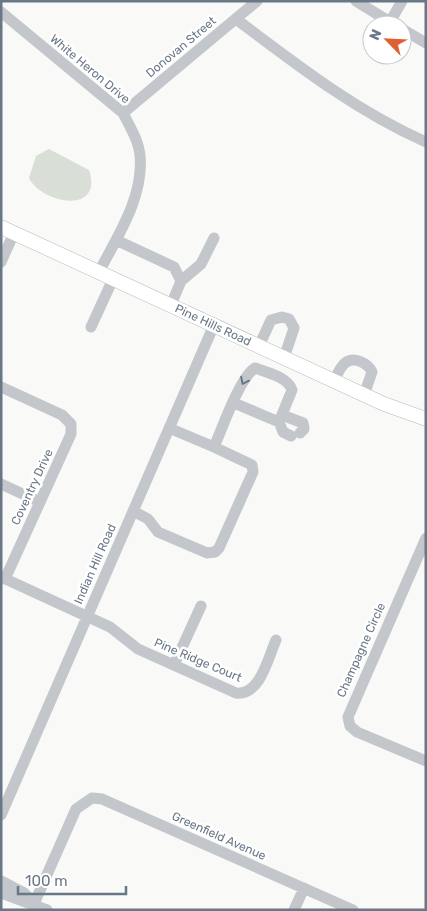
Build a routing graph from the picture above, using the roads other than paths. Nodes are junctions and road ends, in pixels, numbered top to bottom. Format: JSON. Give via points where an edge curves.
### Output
{"nodes":[{"id":1,"x":256,"y":1,"type":"edge"},
{"id":2,"x":356,"y":1,"type":"edge"},
{"id":3,"x":402,"y":1,"type":"edge"},
{"id":4,"x":1,"y":12,"type":"edge"},
{"id":5,"x":379,"y":15,"type":"edge"},
{"id":6,"x":396,"y":15,"type":"edge"},
{"id":7,"x":236,"y":19,"type":"junction"},
{"id":8,"x":412,"y":35,"type":"edge"},
{"id":9,"x":426,"y":43,"type":"edge"},
{"id":10,"x":123,"y":113,"type":"junction"},
{"id":11,"x":426,"y":142,"type":"edge"},
{"id":12,"x":1,"y":227,"type":"edge"},
{"id":13,"x":14,"y":233,"type":"junction"},
{"id":14,"x":214,"y":238,"type":"dead end"},
{"id":15,"x":116,"y":240,"type":"junction"},
{"id":16,"x":1,"y":262,"type":"edge"},
{"id":17,"x":100,"y":272,"type":"junction"},
{"id":18,"x":114,"y":279,"type":"junction"},
{"id":19,"x":181,"y":281,"type":"junction"},
{"id":20,"x":171,"y":305,"type":"junction"},
{"id":21,"x":214,"y":325,"type":"junction"},
{"id":22,"x":90,"y":327,"type":"dead end"},
{"id":23,"x":259,"y":346,"type":"junction"},
{"id":24,"x":284,"y":358,"type":"junction"},
{"id":25,"x":334,"y":380,"type":"junction"},
{"id":26,"x":1,"y":387,"type":"edge"},
{"id":27,"x":364,"y":395,"type":"junction"},
{"id":28,"x":234,"y":403,"type":"junction"},
{"id":29,"x":280,"y":418,"type":"junction"},
{"id":30,"x":426,"y":420,"type":"edge"},
{"id":31,"x":169,"y":428,"type":"junction"},
{"id":32,"x":214,"y":447,"type":"junction"},
{"id":33,"x":1,"y":484,"type":"edge"},
{"id":34,"x":40,"y":502,"type":"junction"},
{"id":35,"x":133,"y":511,"type":"junction"},
{"id":36,"x":426,"y":538,"type":"edge"},
{"id":37,"x":3,"y":578,"type":"edge"},
{"id":38,"x":201,"y":606,"type":"dead end"},
{"id":39,"x":87,"y":616,"type":"junction"},
{"id":40,"x":276,"y":640,"type":"dead end"},
{"id":41,"x":174,"y":665,"type":"junction"},
{"id":42,"x":426,"y":761,"type":"edge"},
{"id":43,"x":1,"y":815,"type":"edge"},
{"id":44,"x":1,"y":881,"type":"edge"},
{"id":45,"x":304,"y":888,"type":"junction"},
{"id":46,"x":1,"y":893,"type":"edge"},
{"id":47,"x":34,"y":904,"type":"junction"},
{"id":48,"x":47,"y":910,"type":"edge"},
{"id":49,"x":294,"y":910,"type":"edge"},
{"id":50,"x":353,"y":910,"type":"edge"}],
"edges":[{"from":1,"to":7,"type":"street","name":"Donovan Street"},
{"from":2,"to":5,"type":"street"},
{"from":3,"to":6,"type":"street"},
{"from":4,"to":10,"type":"street","name":"White Heron Drive"},
{"from":7,"to":10,"type":"street","name":"Donovan Street"},
{"from":7,"to":11,"type":"street","via":[[324,86],[389,126]]},
{"from":8,"to":9,"type":"street"},
{"from":10,"to":15,"type":"street","name":"White Heron Drive","via":[[140,155],[140,175]]},
{"from":12,"to":13,"type":"main road","name":"Pine Hills Road"},
{"from":13,"to":16,"type":"street"},
{"from":13,"to":17,"type":"main road","name":"Pine Hills Road"},
{"from":14,"to":19,"type":"street","via":[[201,264]]},
{"from":15,"to":17,"type":"street","name":"White Heron Drive"},
{"from":15,"to":19,"type":"street","via":[[174,267]]},
{"from":17,"to":18,"type":"main road","name":"Pine Hills Road"},
{"from":18,"to":20,"type":"main road","name":"Pine Hills Road"},
{"from":18,"to":22,"type":"street"},
{"from":19,"to":20,"type":"street"},
{"from":20,"to":21,"type":"main road","name":"Pine Hills Road"},
{"from":21,"to":23,"type":"main road","name":"Pine Hills Road"},
{"from":21,"to":31,"type":"street","name":"Indian Hill Road"},
{"from":23,"to":24,"type":"main road","name":"Pine Hills Road"},
{"from":23,"to":24,"type":"street","via":[[272,320],[282,317],[289,320],[294,328]]},
{"from":24,"to":25,"type":"main road","name":"Pine Hills Road"},
{"from":25,"to":27,"type":"main road","name":"Pine Hills Road"},
{"from":25,"to":27,"type":"street","via":[[344,364],[354,360],[370,366],[372,372]]},
{"from":26,"to":34,"type":"street","name":"Coventry Drive","via":[[62,415],[71,424],[71,434]]},
{"from":27,"to":30,"type":"main road","name":"Pine Hills Road"},
{"from":28,"to":29,"type":"street"},
{"from":29,"to":28,"type":"street","one_way":true,"via":[[292,390],[290,384],[255,368],[246,376]]},
{"from":28,"to":32,"type":"street"},
{"from":29,"to":29,"type":"street","via":[[283,432],[296,435],[304,429],[303,423]]},
{"from":31,"to":32,"type":"street"},
{"from":31,"to":35,"type":"street","name":"Indian Hill Road"},
{"from":32,"to":35,"type":"street","via":[[252,465],[253,472],[215,552],[206,553],[158,532],[148,519]]},
{"from":33,"to":34,"type":"street"},
{"from":34,"to":37,"type":"street","name":"Coventry Drive"},
{"from":35,"to":39,"type":"street","name":"Indian Hill Road"},
{"from":36,"to":42,"type":"street","name":"Champagne Circle","via":[[348,717],[350,726],[357,732]]},
{"from":37,"to":39,"type":"street","name":"Pine Ridge Court"},
{"from":38,"to":41,"type":"street"},
{"from":39,"to":41,"type":"street","name":"Pine Ridge Court","via":[[110,627],[138,649]]},
{"from":39,"to":43,"type":"street","name":"Indian Hill Road"},
{"from":40,"to":41,"type":"street","name":"Pine Ridge Court","via":[[257,684],[246,693],[232,692]]},
{"from":44,"to":47,"type":"street","via":[[24,893]]},
{"from":45,"to":47,"type":"street","name":"Greenfield Avenue","via":[[102,799],[92,798],[76,809]]},
{"from":45,"to":49,"type":"street"},
{"from":45,"to":50,"type":"street","name":"Greenfield Avenue"},
{"from":46,"to":47,"type":"street"},
{"from":47,"to":48,"type":"street"}]}
